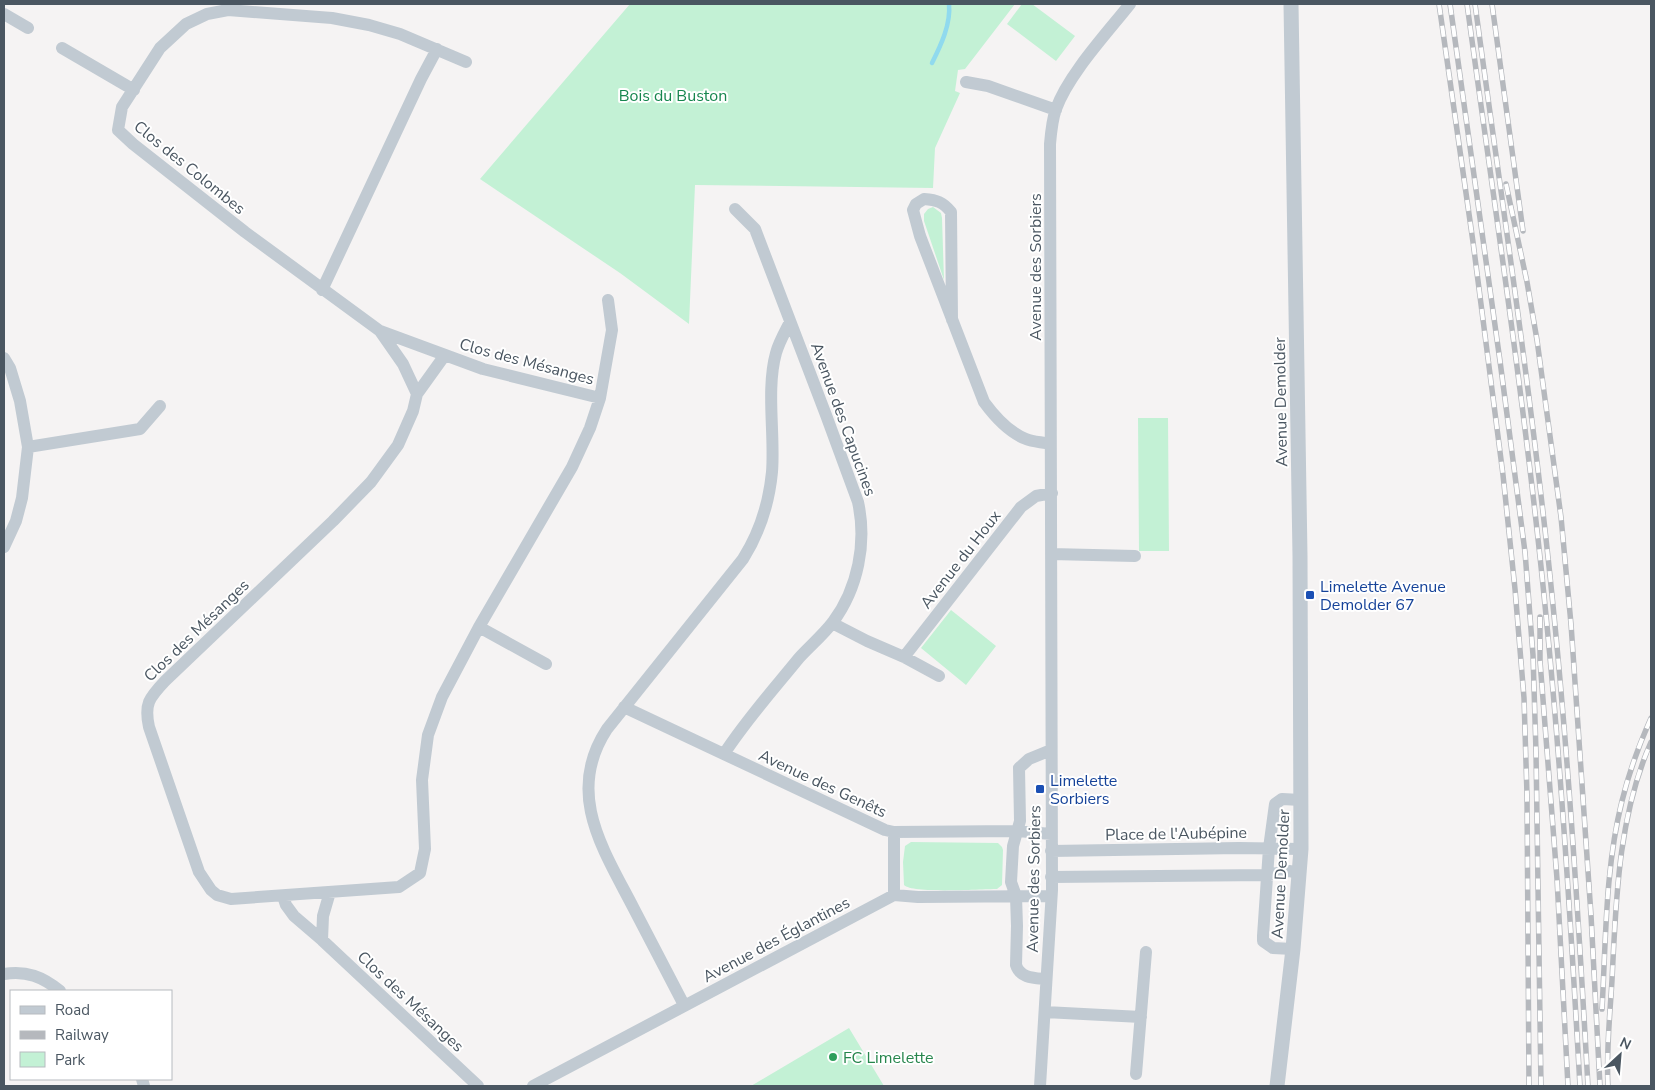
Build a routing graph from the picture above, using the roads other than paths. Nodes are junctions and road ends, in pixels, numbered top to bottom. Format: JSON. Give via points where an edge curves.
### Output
{"nodes":[{"id":1,"x":1130,"y":4,"type":"edge"},
{"id":2,"x":1291,"y":4,"type":"edge"},
{"id":3,"x":275,"y":8,"type":"edge"},
{"id":4,"x":4,"y":14,"type":"edge"},
{"id":5,"x":28,"y":28,"type":"dead end"},
{"id":6,"x":62,"y":48,"type":"dead end"},
{"id":7,"x":438,"y":49,"type":"junction"},
{"id":8,"x":466,"y":62,"type":"dead end"},
{"id":9,"x":966,"y":82,"type":"dead end"},
{"id":10,"x":134,"y":90,"type":"junction"},
{"id":11,"x":1056,"y":110,"type":"junction"},
{"id":12,"x":734,"y":209,"type":"dead end"},
{"id":13,"x":322,"y":290,"type":"junction"},
{"id":14,"x":608,"y":300,"type":"dead end"},
{"id":15,"x":343,"y":306,"type":"joint"},
{"id":16,"x":952,"y":320,"type":"junction"},
{"id":17,"x":790,"y":322,"type":"junction"},
{"id":18,"x":380,"y":332,"type":"junction"},
{"id":19,"x":445,"y":356,"type":"junction"},
{"id":20,"x":4,"y":358,"type":"edge"},
{"id":21,"x":417,"y":394,"type":"junction"},
{"id":22,"x":600,"y":398,"type":"junction"},
{"id":23,"x":160,"y":406,"type":"dead end"},
{"id":24,"x":1050,"y":444,"type":"junction"},
{"id":25,"x":28,"y":447,"type":"junction"},
{"id":26,"x":1052,"y":493,"type":"junction"},
{"id":27,"x":4,"y":547,"type":"edge"},
{"id":28,"x":1051,"y":554,"type":"junction"},
{"id":29,"x":1135,"y":556,"type":"dead end"},
{"id":30,"x":832,"y":623,"type":"junction"},
{"id":31,"x":479,"y":627,"type":"junction"},
{"id":32,"x":904,"y":657,"type":"junction"},
{"id":33,"x":546,"y":664,"type":"dead end"},
{"id":34,"x":939,"y":676,"type":"dead end"},
{"id":35,"x":624,"y":707,"type":"junction"},
{"id":36,"x":1050,"y":750,"type":"junction"},
{"id":37,"x":724,"y":754,"type":"junction"},
{"id":38,"x":1301,"y":800,"type":"junction"},
{"id":39,"x":1018,"y":831,"type":"junction"},
{"id":40,"x":894,"y":832,"type":"junction"},
{"id":41,"x":1051,"y":834,"type":"junction"},
{"id":42,"x":1269,"y":848,"type":"junction"},
{"id":43,"x":1301,"y":850,"type":"junction"},
{"id":44,"x":1051,"y":851,"type":"junction"},
{"id":45,"x":1300,"y":873,"type":"junction"},
{"id":46,"x":1268,"y":875,"type":"junction"},
{"id":47,"x":1051,"y":877,"type":"junction"},
{"id":48,"x":330,"y":892,"type":"junction"},
{"id":49,"x":894,"y":895,"type":"junction"},
{"id":50,"x":283,"y":896,"type":"junction"},
{"id":51,"x":1016,"y":896,"type":"junction"},
{"id":52,"x":1052,"y":896,"type":"junction"},
{"id":53,"x":322,"y":940,"type":"junction"},
{"id":54,"x":1293,"y":949,"type":"junction"},
{"id":55,"x":1146,"y":952,"type":"dead end"},
{"id":56,"x":4,"y":974,"type":"edge"},
{"id":57,"x":1045,"y":979,"type":"junction"},
{"id":58,"x":59,"y":990,"type":"edge"},
{"id":59,"x":684,"y":1005,"type":"junction"},
{"id":60,"x":1045,"y":1012,"type":"junction"},
{"id":61,"x":1141,"y":1017,"type":"junction"},
{"id":62,"x":1136,"y":1074,"type":"dead end"},
{"id":63,"x":478,"y":1086,"type":"edge"},
{"id":64,"x":533,"y":1086,"type":"edge"},
{"id":65,"x":1040,"y":1086,"type":"edge"},
{"id":66,"x":1277,"y":1086,"type":"edge"}],
"edges":[{"from":1,"to":11,"type":"street","name":"Avenue des Sorbiers","via":[[1063,92]]},
{"from":2,"to":38,"type":"street","name":"Avenue Demolder"},
{"from":3,"to":7,"type":"street","name":"Clos des Colombes","via":[[369,25]]},
{"from":3,"to":10,"type":"street","name":"Clos des Colombes","via":[[228,10],[207,14],[186,24],[160,48]]},
{"from":4,"to":5,"type":"street"},
{"from":6,"to":10,"type":"street"},
{"from":7,"to":8,"type":"street","name":"Clos des Colombes"},
{"from":7,"to":13,"type":"street"},
{"from":9,"to":11,"type":"street","via":[[988,86]]},
{"from":10,"to":13,"type":"street","name":"Clos des Colombes","via":[[119,117],[118,130],[124,137]]},
{"from":11,"to":24,"type":"street","name":"Avenue des Sorbiers","via":[[1050,144]]},
{"from":12,"to":17,"type":"street","name":"Avenue des Capucines","via":[[755,229]]},
{"from":13,"to":15,"type":"street","name":"Clos des Colombes"},
{"from":14,"to":22,"type":"street","name":"Clos des Mésanges","via":[[612,330]]},
{"from":15,"to":18,"type":"street","name":"Clos des Mésanges"},
{"from":16,"to":16,"type":"street","via":[[951,212],[945,204],[924,199],[913,210]]},
{"from":16,"to":24,"type":"street","via":[[984,402],[994,417],[1026,440]]},
{"from":17,"to":30,"type":"street","name":"Avenue des Capucines","via":[[849,476],[860,514],[862,541],[858,567]]},
{"from":17,"to":35,"type":"street","via":[[776,354],[772,393],[772,470],[765,514],[756,535],[744,559]]},
{"from":18,"to":19,"type":"street","name":"Clos des Mésanges"},
{"from":18,"to":21,"type":"street","name":"Clos des Mésanges","via":[[403,364]]},
{"from":19,"to":21,"type":"street","name":"Clos des Mésanges"},
{"from":19,"to":22,"type":"street","name":"Clos des Mésanges","via":[[483,369]]},
{"from":20,"to":25,"type":"street","via":[[20,401]]},
{"from":21,"to":50,"type":"street","name":"Clos des Mésanges","via":[[398,445],[371,482],[165,681],[148,704],[149,727],[196,865],[207,887],[217,895],[231,899]]},
{"from":22,"to":31,"type":"street","name":"Clos des Mésanges","via":[[572,467]]},
{"from":23,"to":25,"type":"street","via":[[140,429]]},
{"from":24,"to":26,"type":"street","name":"Avenue des Sorbiers"},
{"from":25,"to":27,"type":"street","via":[[22,498]]},
{"from":26,"to":28,"type":"street","name":"Avenue des Sorbiers"},
{"from":26,"to":32,"type":"street","name":"Avenue du Houx","via":[[1036,496],[1022,507]]},
{"from":28,"to":29,"type":"street"},
{"from":28,"to":36,"type":"street","name":"Avenue des Sorbiers"},
{"from":30,"to":32,"type":"street"},
{"from":30,"to":37,"type":"street","name":"Avenue des Capucines","via":[[739,730]]},
{"from":31,"to":33,"type":"street"},
{"from":31,"to":48,"type":"street","name":"Clos des Mésanges","via":[[442,697],[428,735],[422,780],[425,849],[420,873],[399,887]]},
{"from":32,"to":34,"type":"street"},
{"from":35,"to":37,"type":"street","name":"Avenue des Genêts"},
{"from":35,"to":59,"type":"street","via":[[602,738],[594,756],[588,787],[592,822],[601,846]]},
{"from":36,"to":39,"type":"street","name":"Avenue des Sorbiers","via":[[1029,759],[1019,768]]},
{"from":36,"to":41,"type":"street","name":"Avenue des Sorbiers"},
{"from":37,"to":40,"type":"street","name":"Avenue des Genêts","via":[[866,822]]},
{"from":38,"to":42,"type":"street","name":"Avenue Demolder","via":[[1282,799],[1274,804]]},
{"from":38,"to":43,"type":"street","name":"Avenue Demolder"},
{"from":39,"to":40,"type":"street","name":"Avenue des Genêts"},
{"from":39,"to":41,"type":"street","name":"Avenue des Genêts"},
{"from":39,"to":51,"type":"street","name":"Avenue des Sorbiers","via":[[1013,846],[1011,882]]},
{"from":40,"to":49,"type":"street"},
{"from":41,"to":44,"type":"street","name":"Avenue des Sorbiers"},
{"from":42,"to":43,"type":"street","name":"Place de l'Aubépine"},
{"from":42,"to":44,"type":"street","name":"Place de l'Aubépine"},
{"from":42,"to":46,"type":"street","name":"Avenue Demolder"},
{"from":43,"to":45,"type":"street","name":"Avenue Demolder"},
{"from":44,"to":47,"type":"street","name":"Avenue des Sorbiers"},
{"from":45,"to":46,"type":"street","via":[[1289,871]]},
{"from":45,"to":54,"type":"street","name":"Avenue Demolder"},
{"from":46,"to":47,"type":"street"},
{"from":46,"to":54,"type":"street","name":"Avenue Demolder","via":[[1263,941],[1273,948]]},
{"from":47,"to":52,"type":"street","name":"Avenue des Sorbiers"},
{"from":48,"to":50,"type":"street","name":"Clos des Mésanges"},
{"from":48,"to":53,"type":"street","via":[[323,916]]},
{"from":49,"to":51,"type":"street","name":"Avenue des Églantines"},
{"from":49,"to":59,"type":"street","name":"Avenue des Églantines"},
{"from":50,"to":53,"type":"street","name":"Clos des Mésanges","via":[[294,916]]},
{"from":51,"to":52,"type":"street","name":"Avenue des Églantines"},
{"from":51,"to":57,"type":"street","name":"Avenue des Sorbiers","via":[[1018,971],[1032,978]]},
{"from":52,"to":57,"type":"street","name":"Avenue des Sorbiers"},
{"from":53,"to":63,"type":"street","name":"Clos des Mésanges"},
{"from":54,"to":66,"type":"street","name":"Avenue Demolder"},
{"from":55,"to":61,"type":"street"},
{"from":56,"to":58,"type":"street","via":[[20,972],[34,975]]},
{"from":57,"to":60,"type":"street","name":"Avenue des Sorbiers"},
{"from":59,"to":64,"type":"street","name":"Avenue des Églantines"},
{"from":60,"to":61,"type":"street"},
{"from":60,"to":65,"type":"street","name":"Avenue des Sorbiers"},
{"from":61,"to":62,"type":"street"}]}
